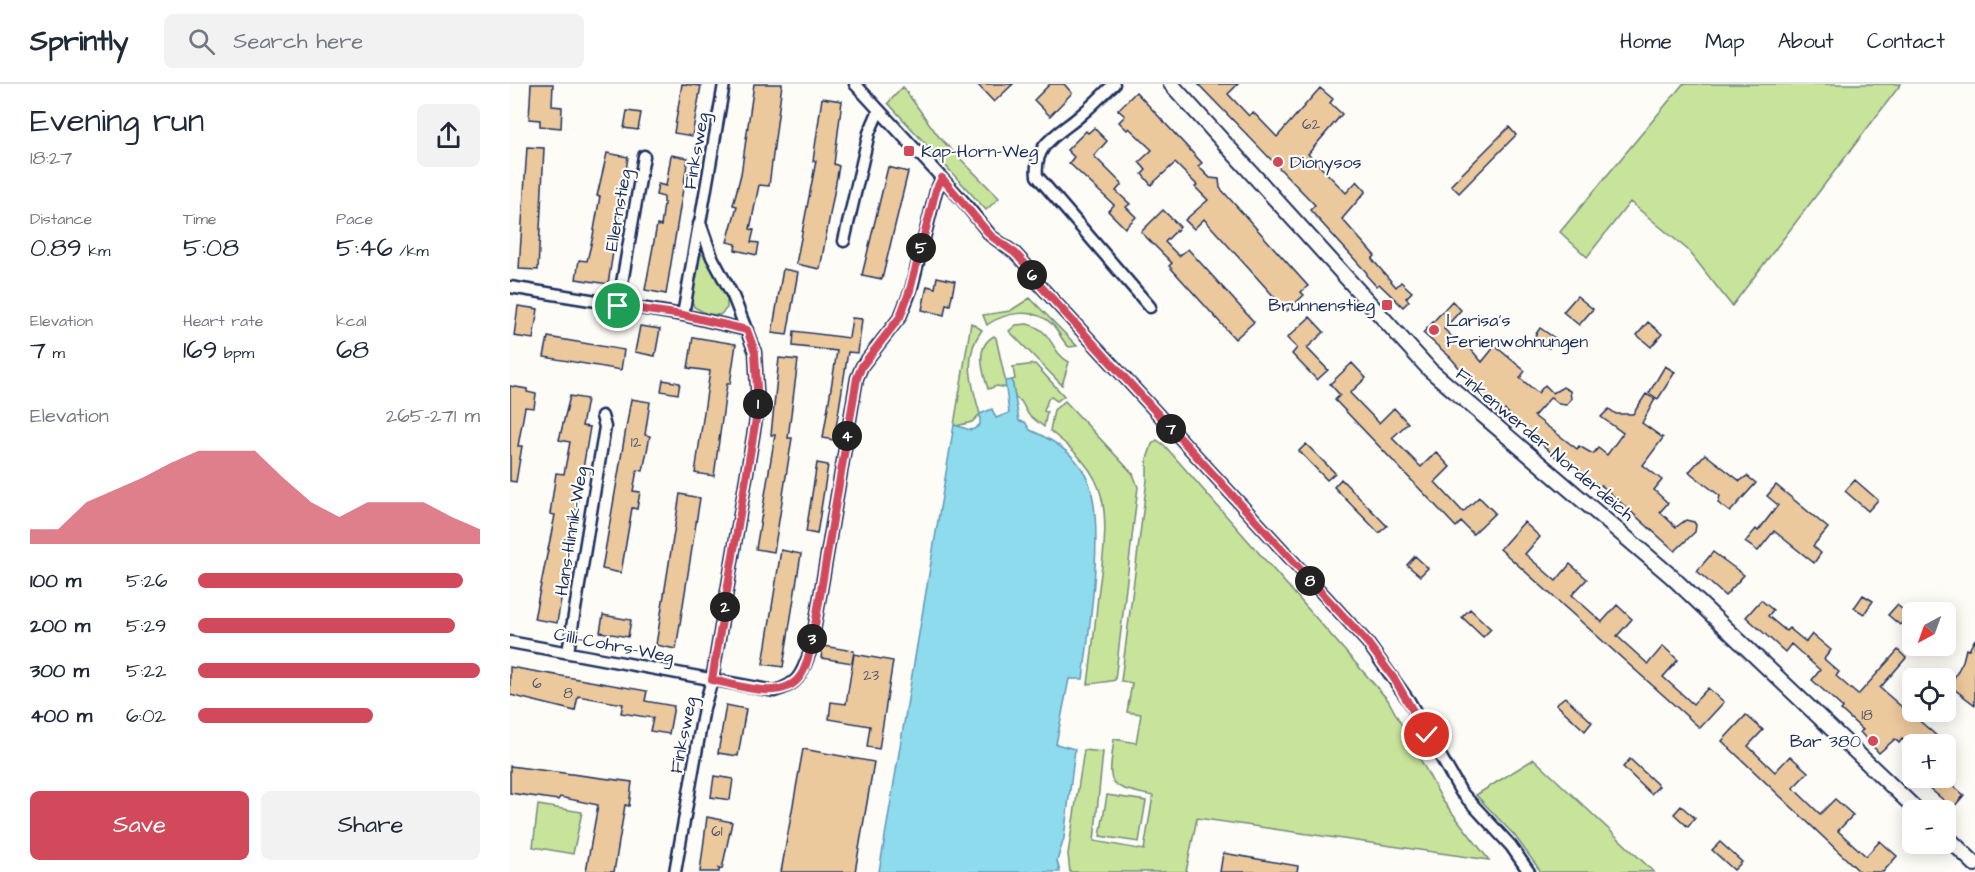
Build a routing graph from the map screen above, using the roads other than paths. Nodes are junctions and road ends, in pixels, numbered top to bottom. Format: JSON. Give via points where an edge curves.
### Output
{"nodes":[{"id":1,"x":724,"y":84,"type":"edge"},
{"id":2,"x":855,"y":84,"type":"edge"},
{"id":3,"x":1114,"y":84,"type":"edge"},
{"id":4,"x":1171,"y":84,"type":"edge"},
{"id":5,"x":879,"y":110,"type":"junction"},
{"id":6,"x":644,"y":156,"type":"dead end"},
{"id":7,"x":942,"y":178,"type":"junction"},
{"id":8,"x":699,"y":223,"type":"junction"},
{"id":9,"x":844,"y":241,"type":"dead end"},
{"id":10,"x":510,"y":287,"type":"edge"},
{"id":11,"x":618,"y":306,"type":"junction"},
{"id":12,"x":1150,"y":307,"type":"dead end"},
{"id":13,"x":683,"y":315,"type":"junction"},
{"id":14,"x":747,"y":330,"type":"junction"},
{"id":15,"x":602,"y":416,"type":"dead end"},
{"id":16,"x":510,"y":642,"type":"edge"},
{"id":17,"x":568,"y":652,"type":"junction"},
{"id":18,"x":712,"y":680,"type":"junction"},
{"id":19,"x":1906,"y":800,"type":"edge"},
{"id":20,"x":1956,"y":846,"type":"edge"},
{"id":21,"x":1975,"y":864,"type":"edge"},
{"id":22,"x":675,"y":872,"type":"edge"},
{"id":23,"x":1529,"y":872,"type":"edge"}],
"edges":[{"from":1,"to":8,"type":"street","name":"Finksweg"},
{"from":2,"to":5,"type":"street"},
{"from":3,"to":12,"type":"street","via":[[1047,142],[1039,154],[1037,176]]},
{"from":4,"to":19,"type":"street","name":"Finkenwerder Norderdeich","via":[[1430,370],[1671,576]]},
{"from":5,"to":7,"type":"street"},
{"from":5,"to":9,"type":"street","via":[[869,133]]},
{"from":6,"to":11,"type":"street","name":"Ellernstieg"},
{"from":7,"to":18,"type":"street","name":"Cilli-Cohrs-Weg","via":[[900,317],[857,378],[811,649],[801,676],[789,687],[774,691]]},
{"from":7,"to":23,"type":"street","via":[[991,236],[1027,266],[1036,281],[1367,642],[1409,701],[1461,792],[1511,846]]},
{"from":8,"to":13,"type":"street","name":"Finksweg"},
{"from":8,"to":14,"type":"street","name":"Finksweg"},
{"from":10,"to":11,"type":"street"},
{"from":11,"to":13,"type":"street"},
{"from":13,"to":14,"type":"street"},
{"from":14,"to":18,"type":"street","name":"Finksweg","via":[[755,352],[758,407]]},
{"from":15,"to":17,"type":"street","name":"Hans-Hinnik-Weg","via":[[605,427]]},
{"from":16,"to":17,"type":"street","name":"Cilli-Cohrs-Weg"},
{"from":17,"to":18,"type":"street","name":"Cilli-Cohrs-Weg"},
{"from":18,"to":22,"type":"street","name":"Finksweg"},
{"from":20,"to":21,"type":"street"}]}
